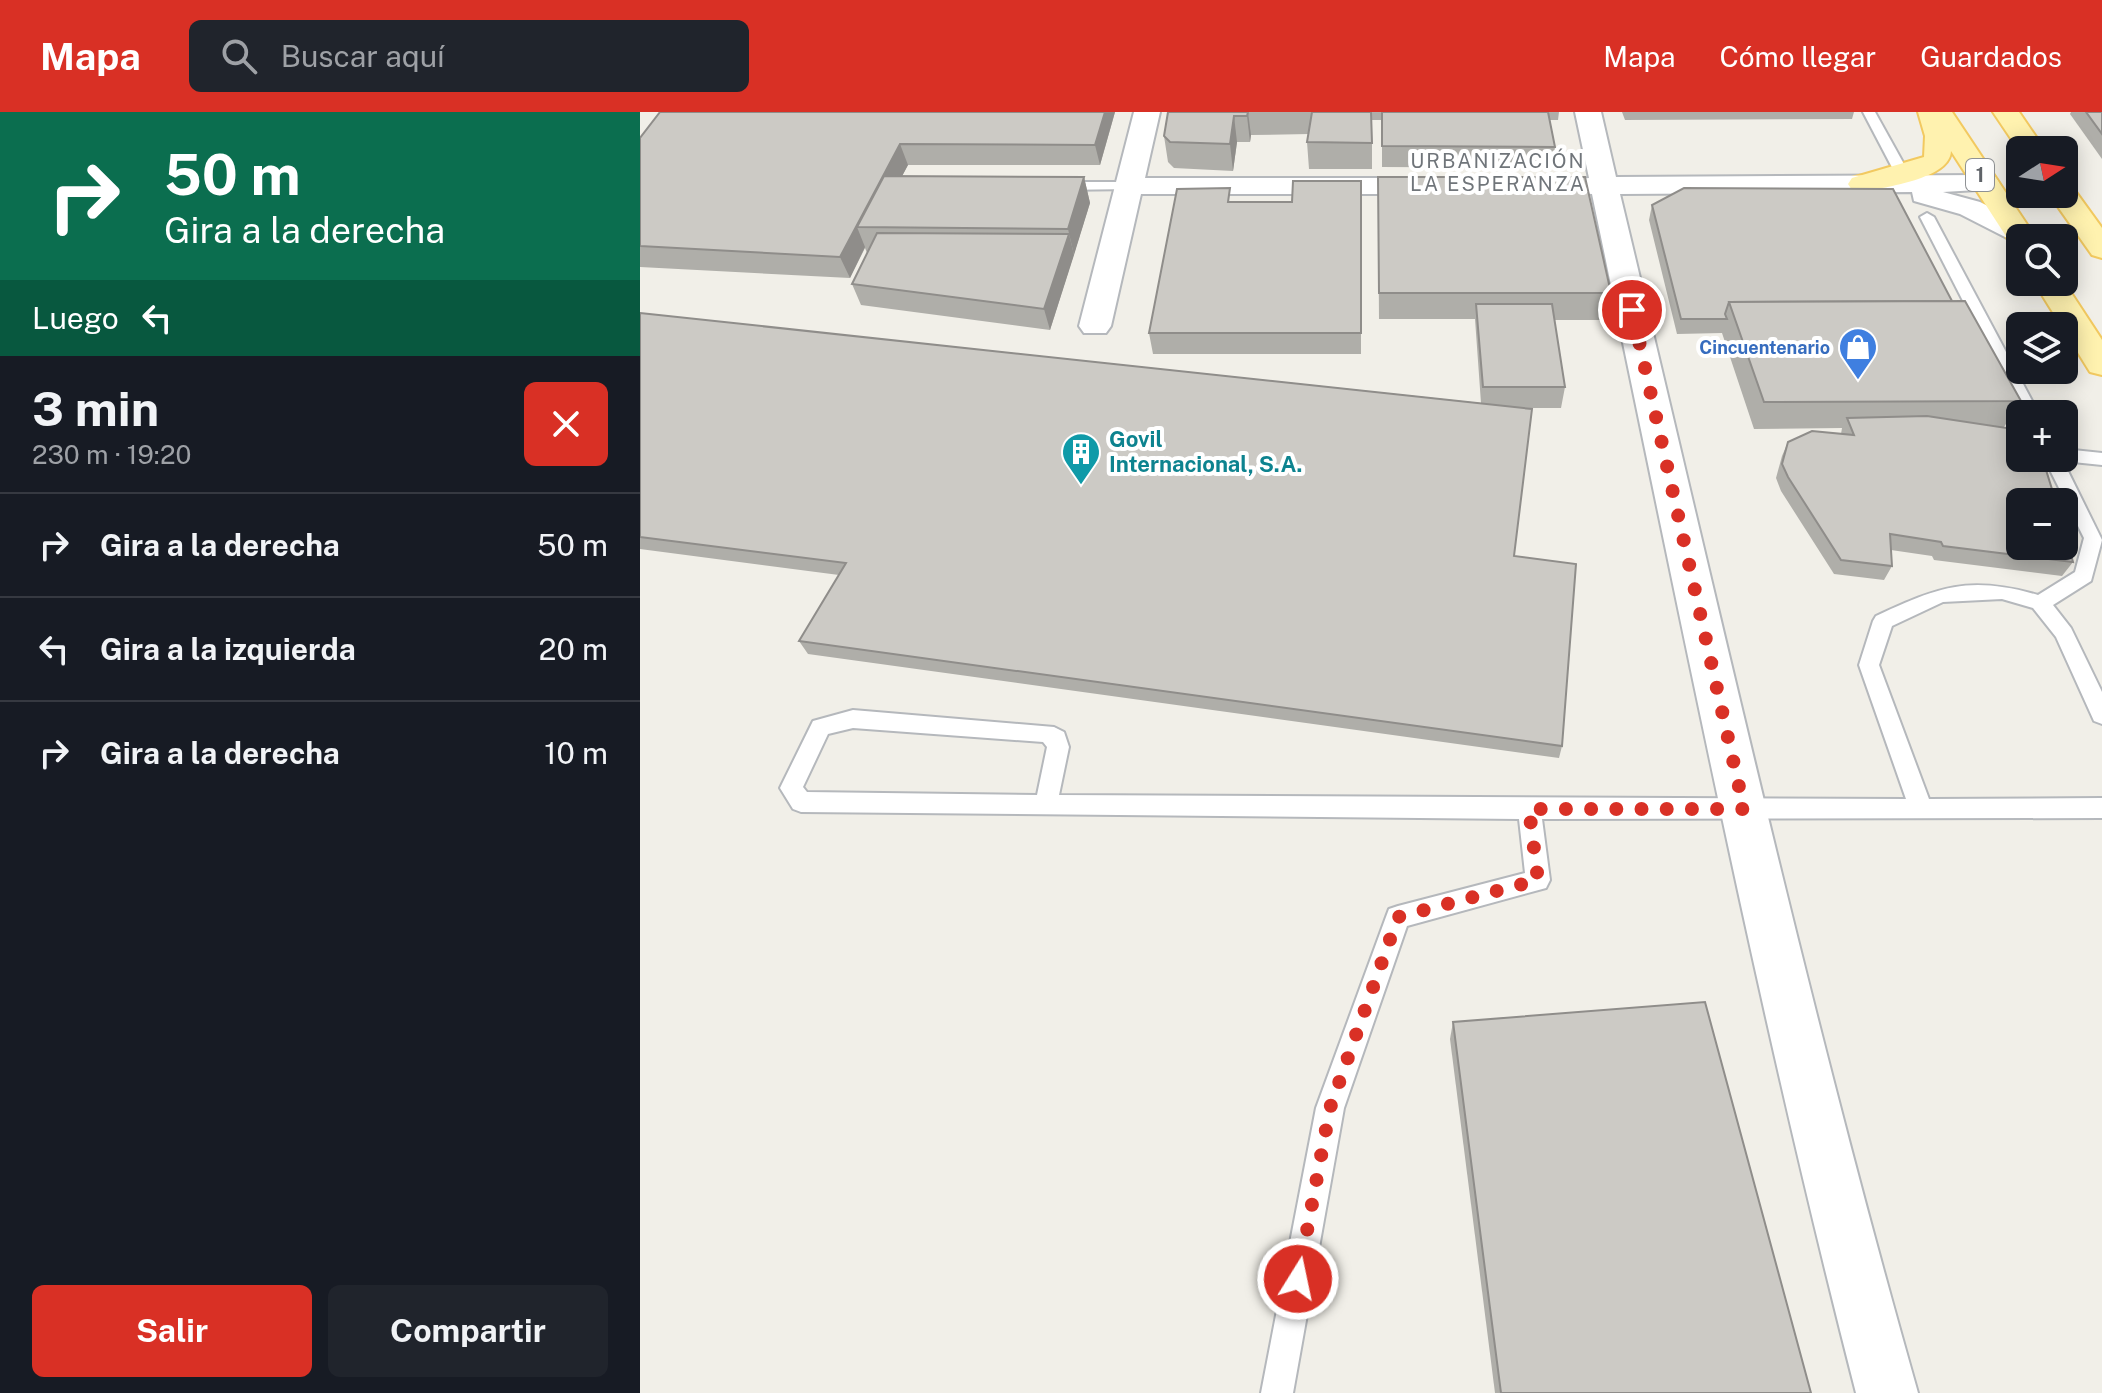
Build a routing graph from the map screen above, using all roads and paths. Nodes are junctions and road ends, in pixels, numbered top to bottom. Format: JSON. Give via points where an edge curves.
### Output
{"nodes":[{"id":1,"x":1147,"y":112,"type":"edge"},
{"id":2,"x":1588,"y":112,"type":"edge"},
{"id":3,"x":1869,"y":112,"type":"edge"},
{"id":4,"x":1931,"y":112,"type":"edge"},
{"id":5,"x":1939,"y":112,"type":"edge"},
{"id":6,"x":2006,"y":112,"type":"edge"},
{"id":7,"x":2022,"y":136,"type":"edge"},
{"id":8,"x":1903,"y":175,"type":"junction"},
{"id":9,"x":1985,"y":183,"type":"junction"},
{"id":10,"x":1862,"y":184,"type":"junction"},
{"id":11,"x":1039,"y":186,"type":"edge"},
{"id":12,"x":1129,"y":186,"type":"junction"},
{"id":13,"x":1462,"y":186,"type":"edge"},
{"id":14,"x":1557,"y":186,"type":"edge"},
{"id":15,"x":1604,"y":186,"type":"junction"},
{"id":16,"x":2073,"y":208,"type":"edge"},
{"id":17,"x":1927,"y":217,"type":"dead end"},
{"id":18,"x":2008,"y":224,"type":"edge"},
{"id":19,"x":2024,"y":224,"type":"edge"},
{"id":20,"x":2102,"y":249,"type":"edge"},
{"id":21,"x":2078,"y":256,"type":"edge"},
{"id":22,"x":2102,"y":272,"type":"edge"},
{"id":23,"x":2058,"y":296,"type":"edge"},
{"id":24,"x":1095,"y":326,"type":"dead end"},
{"id":25,"x":2102,"y":365,"type":"edge"},
{"id":26,"x":2023,"y":400,"type":"edge"},
{"id":27,"x":2078,"y":456,"type":"edge"},
{"id":28,"x":2102,"y":459,"type":"edge"},
{"id":29,"x":2060,"y":472,"type":"edge"},
{"id":30,"x":2040,"y":603,"type":"junction"},
{"id":31,"x":2102,"y":715,"type":"edge"},
{"id":32,"x":1046,"y":805,"type":"junction"},
{"id":33,"x":2102,"y":808,"type":"edge"},
{"id":34,"x":1529,"y":809,"type":"junction"},
{"id":35,"x":1744,"y":809,"type":"junction"},
{"id":36,"x":1922,"y":810,"type":"junction"},
{"id":37,"x":1277,"y":1393,"type":"edge"},
{"id":38,"x":1887,"y":1393,"type":"edge"}],
"edges":[{"from":1,"to":12,"type":"street"},
{"from":2,"to":15,"type":"street"},
{"from":3,"to":8,"type":"lane"},
{"from":4,"to":8,"type":"main road","via":[[1937,158],[1930,166]]},
{"from":5,"to":9,"type":"main road","number":"1"},
{"from":6,"to":7,"type":"main road"},
{"from":8,"to":10,"type":"main road"},
{"from":9,"to":10,"type":"street"},
{"from":9,"to":19,"type":"main road","via":[[2010,193]]},
{"from":10,"to":15,"type":"street"},
{"from":10,"to":18,"type":"street","via":[[1944,200]]},
{"from":11,"to":12,"type":"lane"},
{"from":12,"to":13,"type":"street"},
{"from":12,"to":24,"type":"street"},
{"from":14,"to":15,"type":"street"},
{"from":15,"to":35,"type":"street"},
{"from":16,"to":20,"type":"main road"},
{"from":17,"to":26,"type":"lane"},
{"from":21,"to":22,"type":"main road"},
{"from":23,"to":25,"type":"main road"},
{"from":27,"to":28,"type":"lane"},
{"from":29,"to":30,"type":"lane","via":[[2093,538],[2084,576]]},
{"from":30,"to":31,"type":"lane","via":[[2064,633]]},
{"from":30,"to":36,"type":"lane","via":[[2002,592],[1940,595],[1883,621],[1869,665]]},
{"from":32,"to":32,"type":"lane","via":[[801,802],[791,788],[821,727],[853,719],[1046,733],[1056,738],[1058,747]]},
{"from":32,"to":34,"type":"lane"},
{"from":33,"to":36,"type":"lane"},
{"from":34,"to":35,"type":"lane"},
{"from":34,"to":37,"type":"lane","via":[[1538,880],[1398,917],[1330,1108]]},
{"from":35,"to":36,"type":"lane"},
{"from":35,"to":38,"type":"street"}]}
